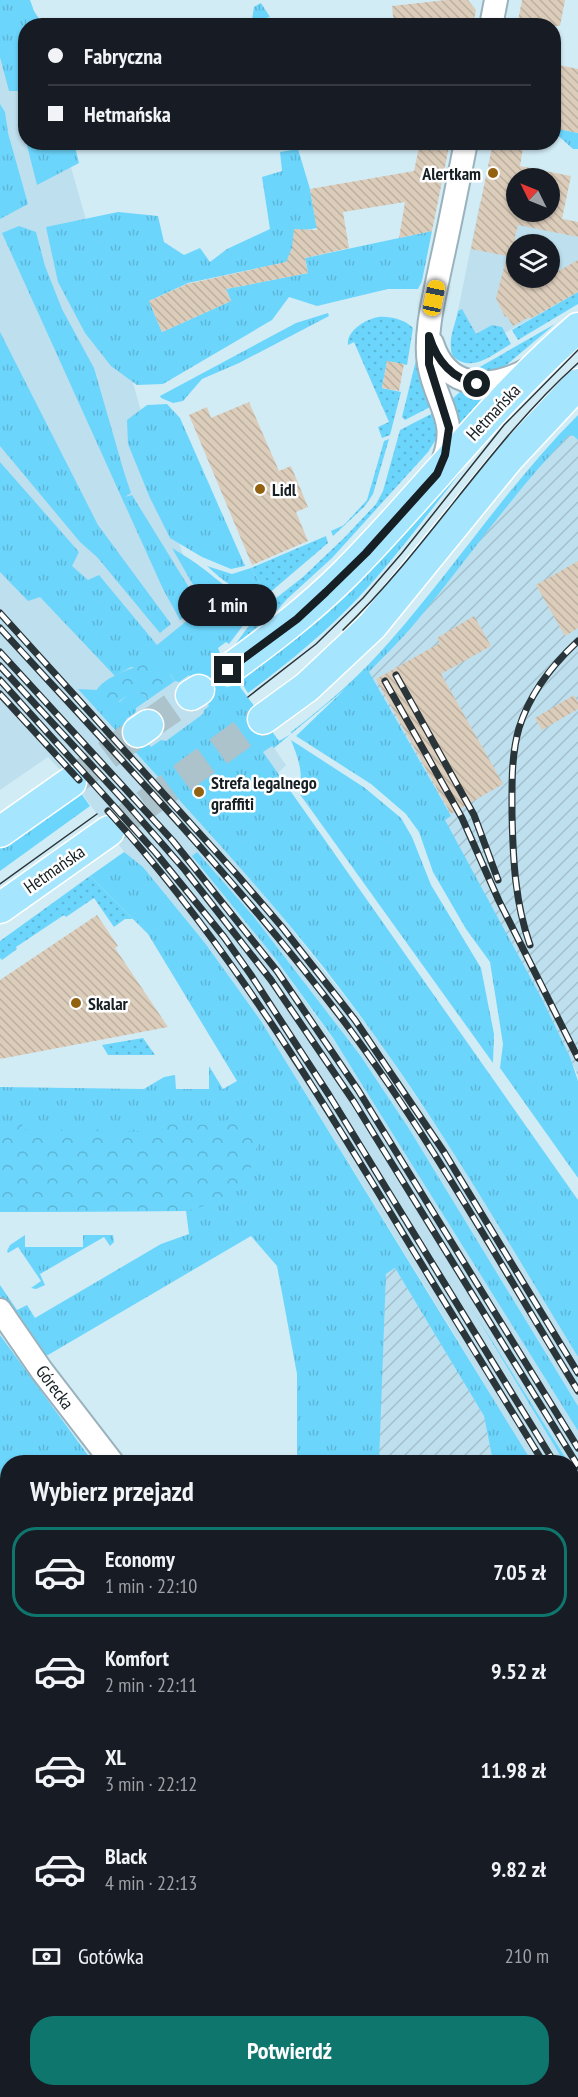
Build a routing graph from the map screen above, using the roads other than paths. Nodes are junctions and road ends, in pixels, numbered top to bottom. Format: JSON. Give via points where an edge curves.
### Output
{"nodes":[{"id":1,"x":496,"y":0,"type":"edge"},
{"id":2,"x":493,"y":18,"type":"edge"},
{"id":3,"x":464,"y":150,"type":"edge"},
{"id":4,"x":578,"y":328,"type":"edge"},
{"id":5,"x":429,"y":336,"type":"junction"},
{"id":6,"x":549,"y":355,"type":"junction"},
{"id":7,"x":578,"y":384,"type":"edge"},
{"id":8,"x":437,"y":474,"type":"junction"},
{"id":9,"x":228,"y":670,"type":"dead end"},
{"id":10,"x":263,"y":719,"type":"tunnel mouth"},
{"id":11,"x":70,"y":782,"type":"tunnel mouth"},
{"id":12,"x":109,"y":831,"type":"tunnel mouth"},
{"id":13,"x":0,"y":832,"type":"edge"},
{"id":14,"x":0,"y":908,"type":"edge"},
{"id":15,"x":0,"y":1310,"type":"edge"},
{"id":16,"x":107,"y":1455,"type":"edge"}],
"edges":[{"from":1,"to":2,"type":"street"},
{"from":3,"to":5,"type":"street"},
{"from":4,"to":6,"type":"main road","name":"Hetmańska"},
{"from":5,"to":6,"type":"street","via":[[440,362],[460,378],[477,384],[506,380]]},
{"from":5,"to":8,"type":"street","via":[[429,364],[449,428]]},
{"from":6,"to":8,"type":"main road","name":"Hetmańska"},
{"from":7,"to":10,"type":"main road","via":[[508,459],[372,626],[307,687]]},
{"from":8,"to":9,"type":"main road","name":"Hetmańska","via":[[326,592],[297,619]]},
{"from":11,"to":13,"type":"main road"},
{"from":12,"to":14,"type":"main road","name":"Hetmańska"},
{"from":15,"to":16,"type":"street","name":"Górecka"}]}
